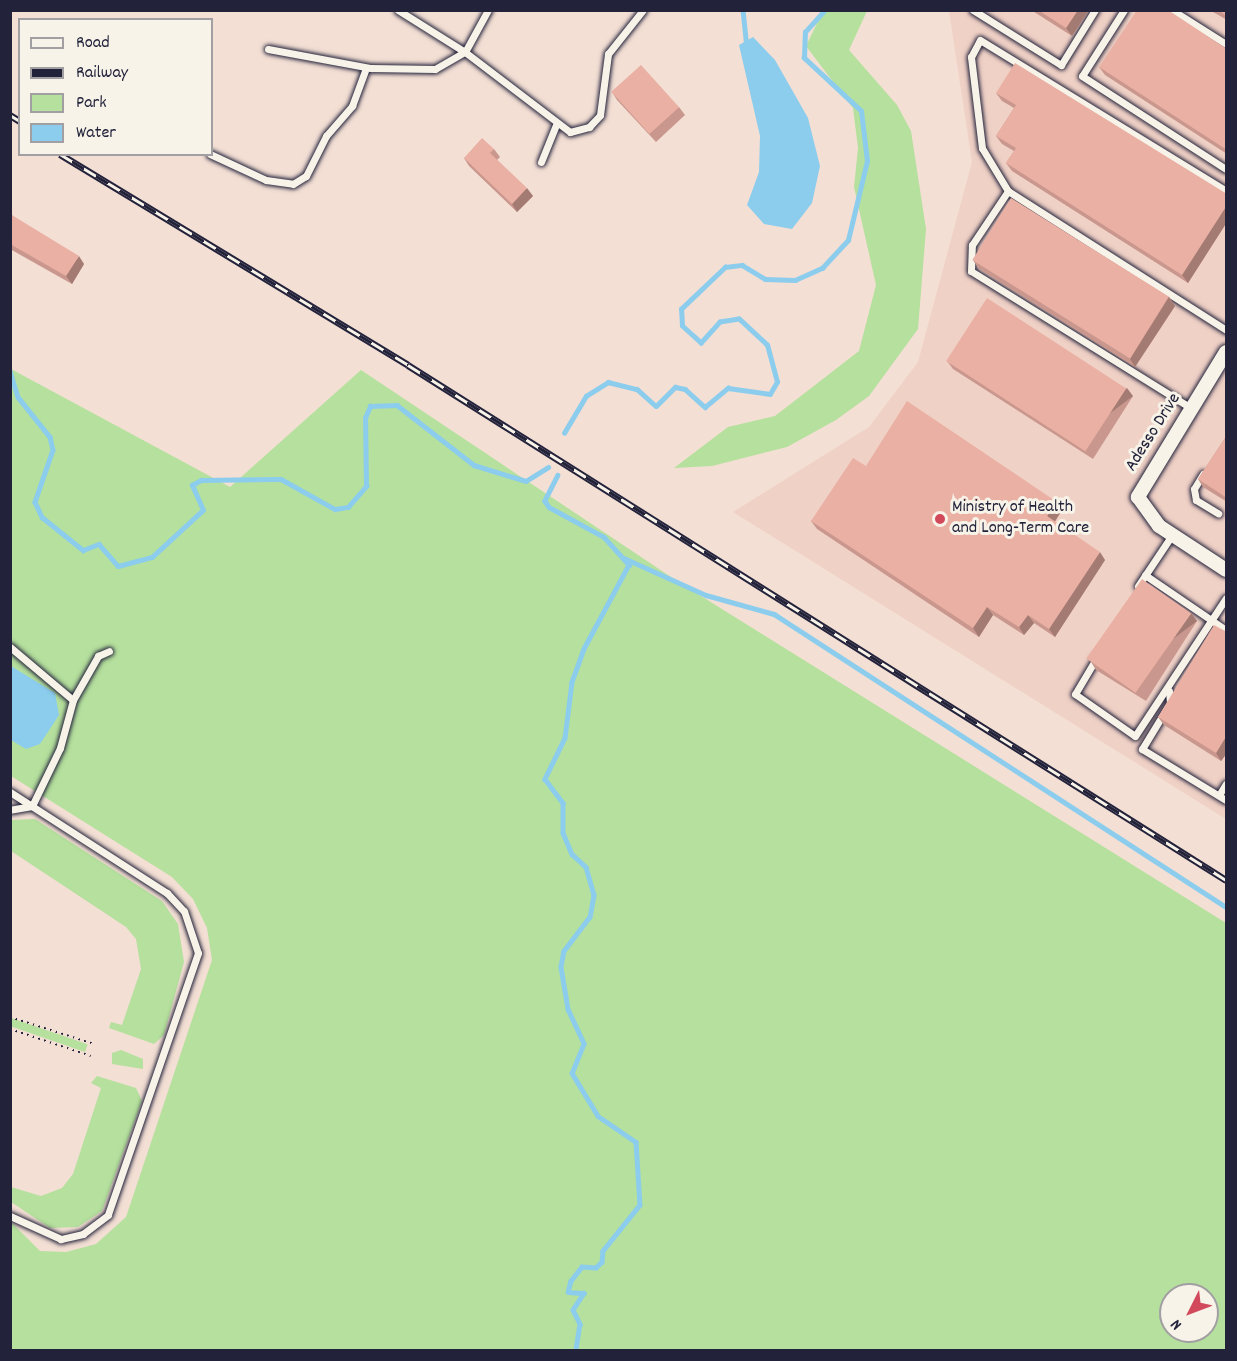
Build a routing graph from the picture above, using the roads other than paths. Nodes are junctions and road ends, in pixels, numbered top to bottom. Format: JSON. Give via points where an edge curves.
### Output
{"nodes":[{"id":1,"x":398,"y":10,"type":"edge"},
{"id":2,"x":488,"y":10,"type":"edge"},
{"id":3,"x":643,"y":10,"type":"edge"},
{"id":4,"x":973,"y":10,"type":"edge"},
{"id":5,"x":1095,"y":10,"type":"edge"},
{"id":6,"x":1124,"y":10,"type":"edge"},
{"id":7,"x":1172,"y":10,"type":"edge"},
{"id":8,"x":1227,"y":45,"type":"edge"},
{"id":9,"x":268,"y":49,"type":"dead end"},
{"id":10,"x":465,"y":52,"type":"junction"},
{"id":11,"x":366,"y":68,"type":"junction"},
{"id":12,"x":556,"y":125,"type":"junction"},
{"id":13,"x":213,"y":155,"type":"edge"},
{"id":14,"x":541,"y":162,"type":"dead end"},
{"id":15,"x":1227,"y":169,"type":"edge"},
{"id":16,"x":1008,"y":191,"type":"junction"},
{"id":17,"x":1227,"y":191,"type":"edge"},
{"id":18,"x":1227,"y":330,"type":"edge"},
{"id":19,"x":1227,"y":352,"type":"edge"},
{"id":20,"x":1191,"y":408,"type":"junction"},
{"id":21,"x":1210,"y":463,"type":"edge"},
{"id":22,"x":1218,"y":513,"type":"dead end"},
{"id":23,"x":1172,"y":535,"type":"junction"},
{"id":24,"x":1227,"y":570,"type":"edge"},
{"id":25,"x":1144,"y":575,"type":"junction"},
{"id":26,"x":1134,"y":594,"type":"edge"},
{"id":27,"x":1227,"y":598,"type":"edge"},
{"id":28,"x":1212,"y":622,"type":"junction"},
{"id":29,"x":1227,"y":630,"type":"edge"},
{"id":30,"x":10,"y":647,"type":"edge"},
{"id":31,"x":109,"y":651,"type":"dead end"},
{"id":32,"x":1100,"y":651,"type":"edge"},
{"id":33,"x":1169,"y":691,"type":"junction"},
{"id":34,"x":73,"y":700,"type":"junction"},
{"id":35,"x":1227,"y":784,"type":"edge"},
{"id":36,"x":10,"y":792,"type":"edge"},
{"id":37,"x":1219,"y":795,"type":"junction"},
{"id":38,"x":1227,"y":800,"type":"edge"},
{"id":39,"x":32,"y":806,"type":"junction"},
{"id":40,"x":10,"y":810,"type":"edge"},
{"id":41,"x":10,"y":1216,"type":"edge"}],
"edges":[{"from":1,"to":10,"type":"lane"},
{"from":2,"to":10,"type":"lane"},
{"from":3,"to":12,"type":"lane","via":[[608,54],[600,115],[590,127],[570,132]]},
{"from":4,"to":5,"type":"lane","via":[[1061,65]]},
{"from":6,"to":15,"type":"lane","via":[[1082,76]]},
{"from":7,"to":8,"type":"lane"},
{"from":9,"to":11,"type":"lane"},
{"from":10,"to":11,"type":"lane","via":[[435,69]]},
{"from":10,"to":12,"type":"lane"},
{"from":11,"to":13,"type":"lane","via":[[352,106],[299,180],[266,180]]},
{"from":12,"to":14,"type":"lane"},
{"from":16,"to":17,"type":"lane","via":[[982,148],[971,57],[980,40]]},
{"from":16,"to":18,"type":"lane"},
{"from":16,"to":20,"type":"lane","via":[[972,245],[971,271]]},
{"from":19,"to":20,"type":"street","name":"Adesso Drive"},
{"from":20,"to":23,"type":"street","name":"Adesso Drive","via":[[1138,497],[1150,519]]},
{"from":21,"to":22,"type":"lane","via":[[1194,489],[1196,500]]},
{"from":23,"to":24,"type":"street","name":"Adesso Drive"},
{"from":23,"to":25,"type":"lane"},
{"from":25,"to":26,"type":"lane"},
{"from":25,"to":28,"type":"lane"},
{"from":27,"to":28,"type":"lane"},
{"from":28,"to":29,"type":"lane"},
{"from":28,"to":33,"type":"lane"},
{"from":30,"to":34,"type":"lane"},
{"from":31,"to":34,"type":"lane","via":[[98,656]]},
{"from":32,"to":33,"type":"lane","via":[[1075,694],[1135,736],[1158,698]]},
{"from":33,"to":37,"type":"lane","via":[[1170,703],[1142,749]]},
{"from":34,"to":39,"type":"lane","via":[[60,748]]},
{"from":35,"to":37,"type":"lane"},
{"from":36,"to":39,"type":"lane"},
{"from":37,"to":38,"type":"lane"},
{"from":39,"to":40,"type":"lane"},
{"from":39,"to":41,"type":"lane","via":[[167,893],[184,911],[198,953],[108,1215],[83,1234],[61,1239]]}]}
